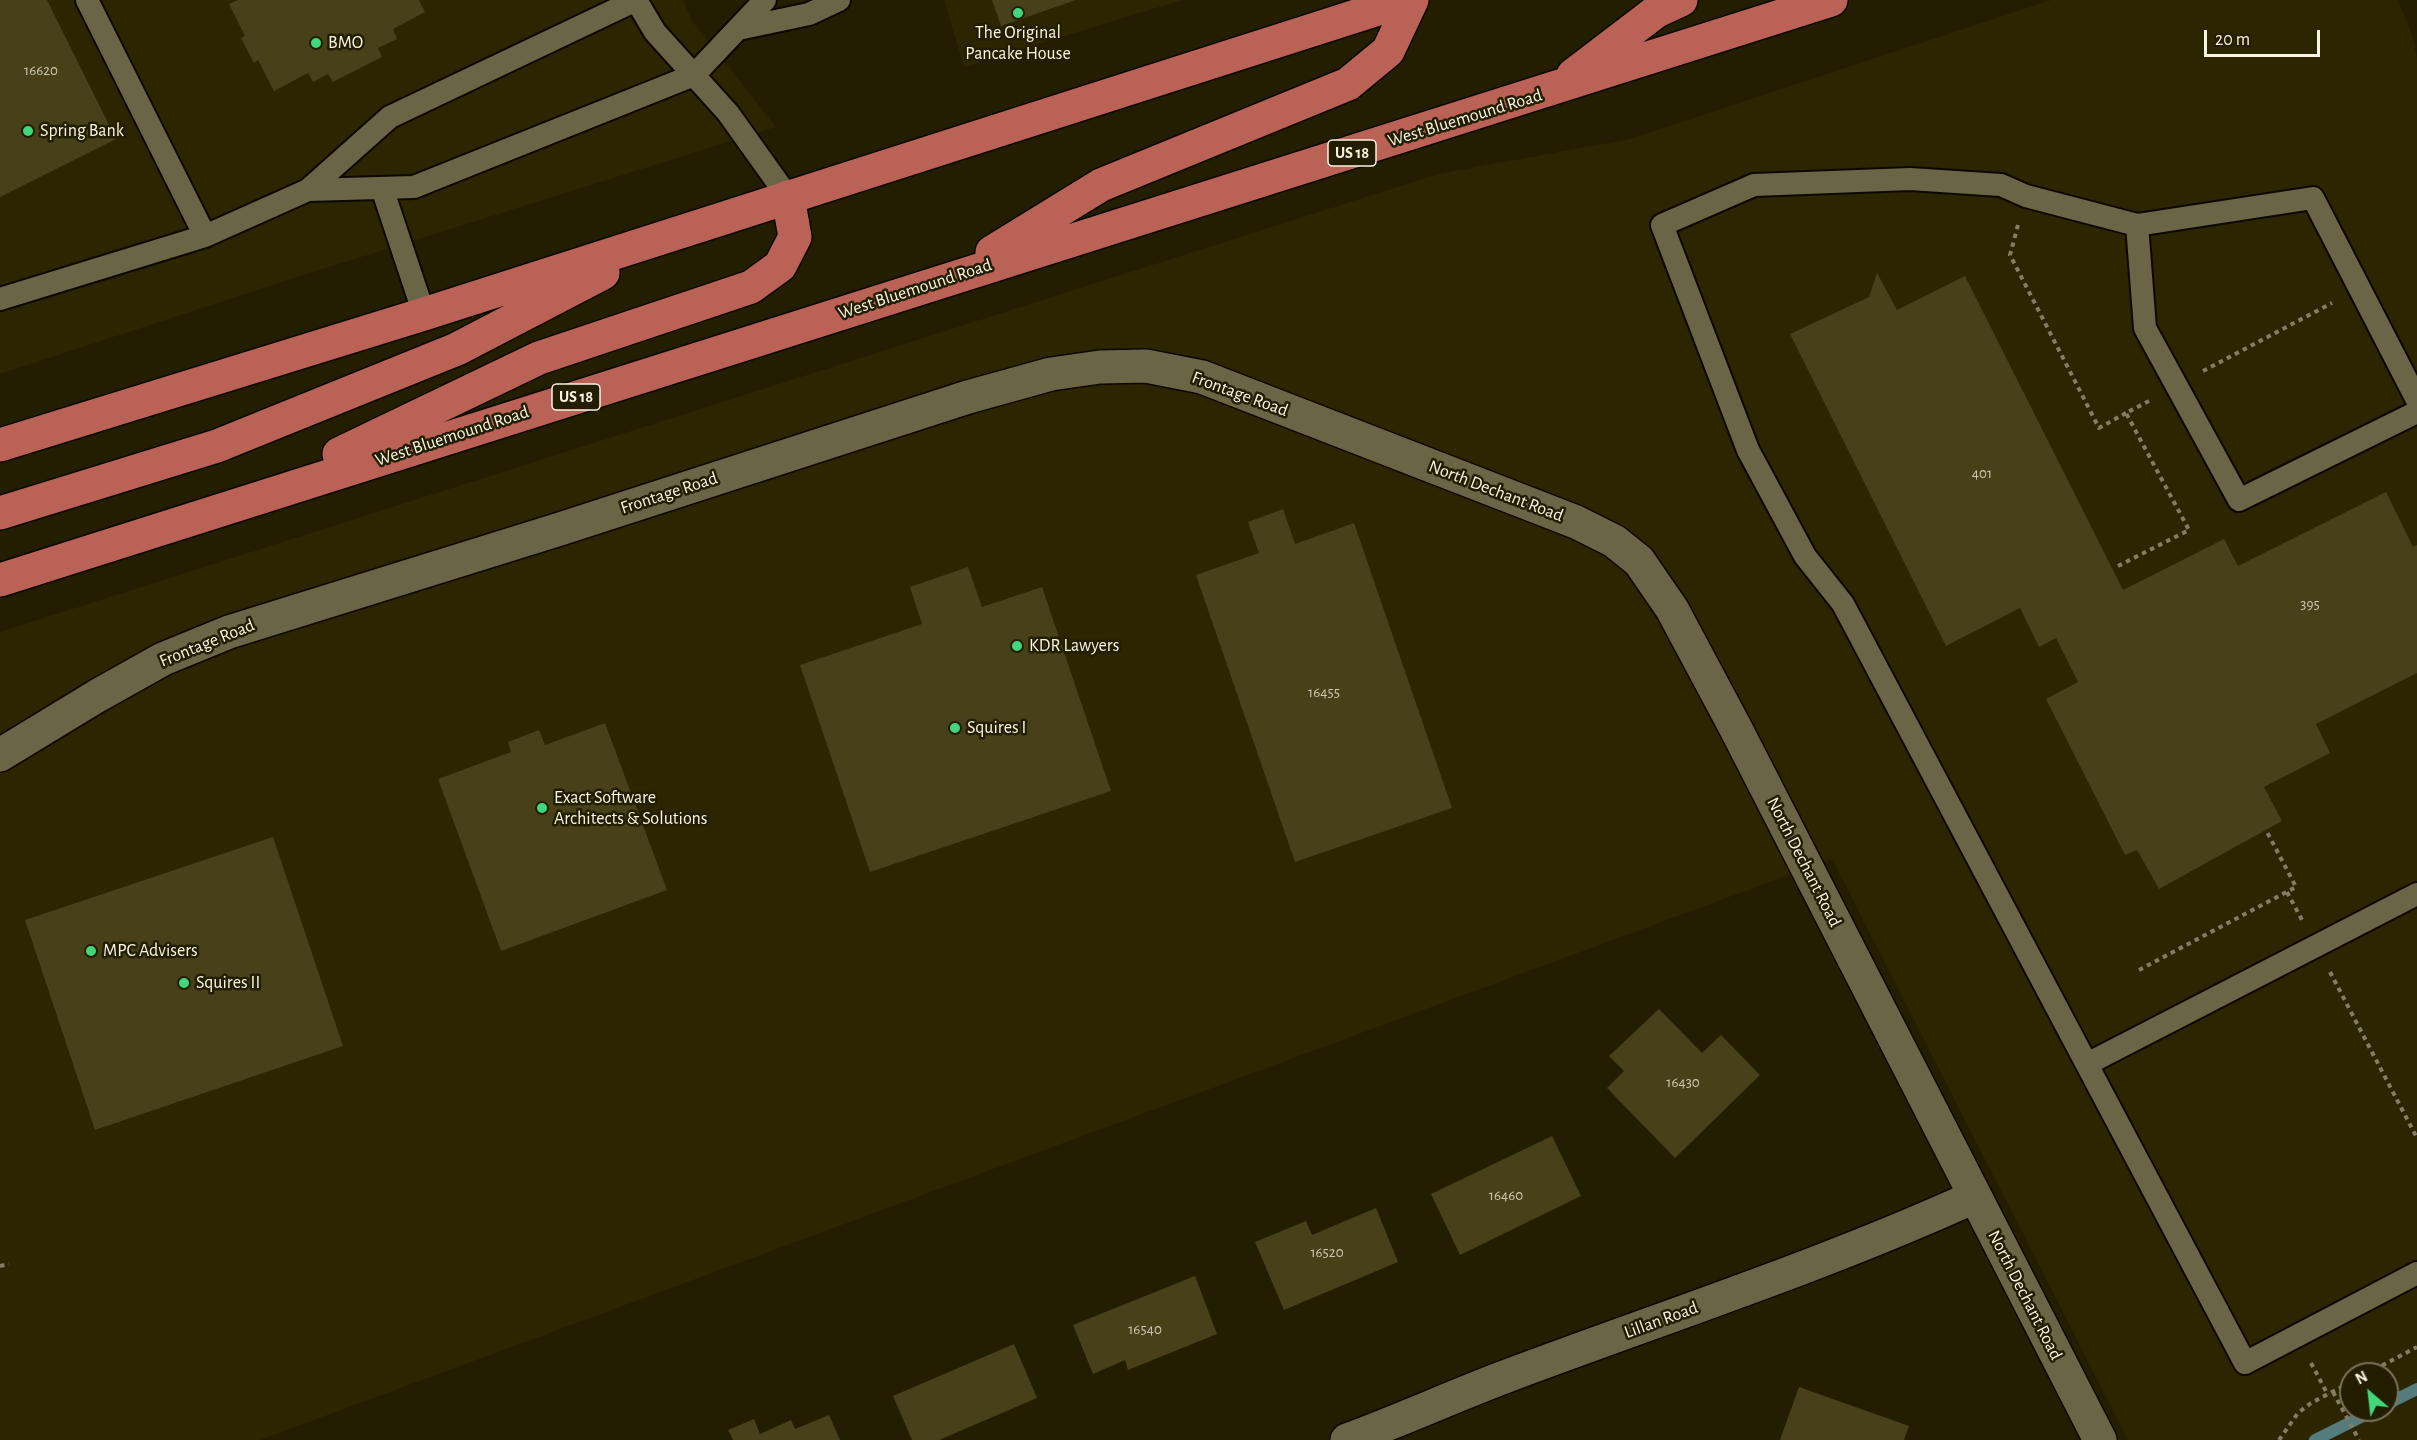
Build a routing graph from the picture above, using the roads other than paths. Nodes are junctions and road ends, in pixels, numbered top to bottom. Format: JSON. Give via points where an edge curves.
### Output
{"nodes":[{"id":1,"x":87,"y":0,"type":"edge"},
{"id":2,"x":636,"y":0,"type":"edge"},
{"id":3,"x":765,"y":0,"type":"edge"},
{"id":4,"x":839,"y":0,"type":"edge"},
{"id":5,"x":1406,"y":0,"type":"edge"},
{"id":6,"x":1412,"y":0,"type":"edge"},
{"id":7,"x":1681,"y":0,"type":"edge"},
{"id":8,"x":1831,"y":0,"type":"edge"},
{"id":9,"x":738,"y":29,"type":"junction"},
{"id":10,"x":693,"y":75,"type":"junction"},
{"id":11,"x":1552,"y":91,"type":"junction"},
{"id":12,"x":382,"y":188,"type":"junction"},
{"id":13,"x":308,"y":190,"type":"junction"},
{"id":14,"x":788,"y":197,"type":"junction"},
{"id":15,"x":2137,"y":225,"type":"junction"},
{"id":16,"x":682,"y":232,"type":"junction"},
{"id":17,"x":205,"y":236,"type":"junction"},
{"id":18,"x":947,"y":280,"type":"junction"},
{"id":19,"x":0,"y":299,"type":"edge"},
{"id":20,"x":424,"y":314,"type":"junction"},
{"id":21,"x":2417,"y":400,"type":"edge"},
{"id":22,"x":2417,"y":412,"type":"edge"},
{"id":23,"x":1360,"y":438,"type":"joint"},
{"id":24,"x":0,"y":446,"type":"edge"},
{"id":25,"x":229,"y":506,"type":"junction"},
{"id":26,"x":0,"y":513,"type":"edge"},
{"id":27,"x":0,"y":580,"type":"edge"},
{"id":28,"x":0,"y":755,"type":"edge"},
{"id":29,"x":2417,"y":894,"type":"edge"},
{"id":30,"x":2087,"y":1064,"type":"junction"},
{"id":31,"x":1974,"y":1197,"type":"junction"},
{"id":32,"x":2417,"y":1273,"type":"edge"},
{"id":33,"x":1360,"y":1438,"type":"edge"},
{"id":34,"x":2100,"y":1440,"type":"edge"}],
"edges":[{"from":1,"to":17,"type":"lane"},
{"from":2,"to":10,"type":"lane","via":[[655,32]]},
{"from":2,"to":13,"type":"lane","via":[[390,117]]},
{"from":3,"to":9,"type":"lane"},
{"from":4,"to":9,"type":"lane","via":[[809,14]]},
{"from":5,"to":14,"type":"main road"},
{"from":6,"to":18,"type":"main road","via":[[1388,51],[1348,84],[1101,185]]},
{"from":7,"to":11,"type":"main road","via":[[1658,11]]},
{"from":8,"to":11,"type":"main road","name":"West Bluemound Road","number":"US 18"},
{"from":9,"to":10,"type":"lane"},
{"from":10,"to":12,"type":"lane","via":[[414,187]]},
{"from":10,"to":14,"type":"lane","via":[[728,113]]},
{"from":11,"to":18,"type":"main road","name":"West Bluemound Road","number":"US 18"},
{"from":12,"to":13,"type":"lane"},
{"from":12,"to":20,"type":"lane"},
{"from":13,"to":17,"type":"lane"},
{"from":14,"to":16,"type":"main road"},
{"from":14,"to":25,"type":"main road","via":[[795,237],[780,266],[751,287],[539,358]]},
{"from":15,"to":21,"type":"lane","via":[[2313,198]]},
{"from":15,"to":22,"type":"lane","via":[[2145,328],[2239,500]]},
{"from":15,"to":30,"type":"lane","via":[[2026,196],[2001,185],[1910,179],[1754,185],[1662,225],[1748,450],[1805,556],[1843,604]]},
{"from":16,"to":20,"type":"main road"},
{"from":16,"to":26,"type":"main road","via":[[457,349],[217,446]]},
{"from":17,"to":19,"type":"lane"},
{"from":18,"to":25,"type":"main road","name":"West Bluemound Road","number":"US 18"},
{"from":20,"to":24,"type":"main road"},
{"from":23,"to":28,"type":"street","name":"Frontage Road","via":[[1202,377],[1146,366],[1051,374],[229,632],[163,659]]},
{"from":23,"to":31,"type":"street","name":"North Dechant Road","via":[[1576,522],[1614,541],[1638,561],[1672,609],[1730,717]]},
{"from":25,"to":27,"type":"main road","name":"West Bluemound Road","number":"US 18"},
{"from":29,"to":30,"type":"lane"},
{"from":30,"to":32,"type":"lane","via":[[2245,1363]]},
{"from":31,"to":33,"type":"street","name":"Lillan Road","via":[[1783,1275],[1506,1376]]},
{"from":31,"to":34,"type":"street","name":"North Dechant Road"}]}
